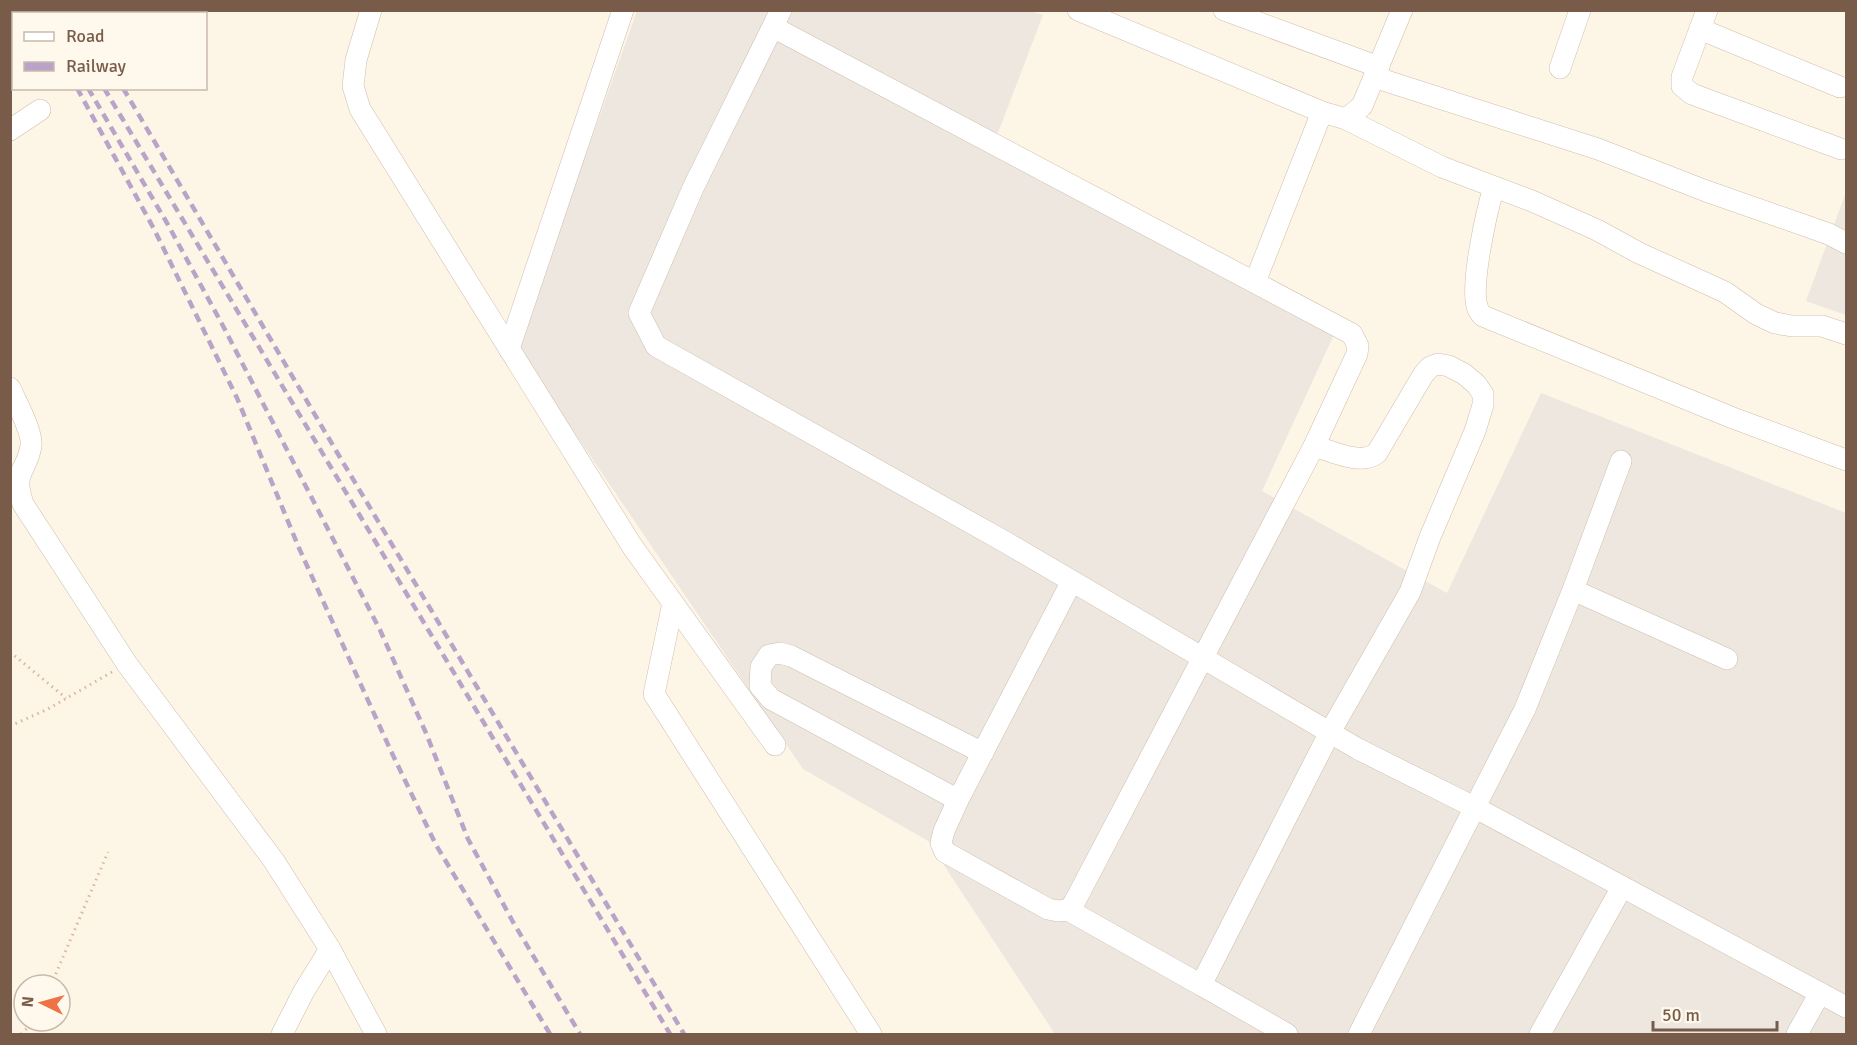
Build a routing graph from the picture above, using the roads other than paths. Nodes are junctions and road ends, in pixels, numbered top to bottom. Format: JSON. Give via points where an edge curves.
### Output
{"nodes":[{"id":1,"x":371,"y":10,"type":"edge"},
{"id":2,"x":623,"y":10,"type":"edge"},
{"id":3,"x":1078,"y":10,"type":"edge"},
{"id":4,"x":1224,"y":10,"type":"edge"},
{"id":5,"x":1402,"y":10,"type":"edge"},
{"id":6,"x":1580,"y":10,"type":"edge"},
{"id":7,"x":777,"y":19,"type":"edge"},
{"id":8,"x":1704,"y":20,"type":"edge"},
{"id":9,"x":1560,"y":68,"type":"dead end"},
{"id":10,"x":1376,"y":72,"type":"junction"},
{"id":11,"x":1840,"y":87,"type":"dead end"},
{"id":12,"x":40,"y":110,"type":"dead end"},
{"id":13,"x":1322,"y":112,"type":"junction"},
{"id":14,"x":1347,"y":118,"type":"junction"},
{"id":15,"x":10,"y":130,"type":"edge"},
{"id":16,"x":1841,"y":149,"type":"dead end"},
{"id":17,"x":1494,"y":187,"type":"junction"},
{"id":18,"x":1846,"y":243,"type":"edge"},
{"id":19,"x":1255,"y":282,"type":"junction"},
{"id":20,"x":1846,"y":334,"type":"edge"},
{"id":21,"x":508,"y":349,"type":"junction"},
{"id":22,"x":10,"y":388,"type":"edge"},
{"id":23,"x":1314,"y":446,"type":"junction"},
{"id":24,"x":1846,"y":460,"type":"edge"},
{"id":25,"x":1621,"y":461,"type":"dead end"},
{"id":26,"x":17,"y":502,"type":"edge"},
{"id":27,"x":1072,"y":581,"type":"junction"},
{"id":28,"x":1573,"y":590,"type":"junction"},
{"id":29,"x":673,"y":603,"type":"junction"},
{"id":30,"x":1203,"y":658,"type":"junction"},
{"id":31,"x":1727,"y":659,"type":"dead end"},
{"id":32,"x":1330,"y":732,"type":"junction"},
{"id":33,"x":775,"y":745,"type":"dead end"},
{"id":34,"x":983,"y":753,"type":"junction"},
{"id":35,"x":958,"y":801,"type":"junction"},
{"id":36,"x":1476,"y":808,"type":"junction"},
{"id":37,"x":1622,"y":887,"type":"junction"},
{"id":38,"x":1068,"y":910,"type":"junction"},
{"id":39,"x":330,"y":950,"type":"junction"},
{"id":40,"x":1201,"y":985,"type":"junction"},
{"id":41,"x":1820,"y":993,"type":"junction"},
{"id":42,"x":1846,"y":1008,"type":"edge"},
{"id":43,"x":282,"y":1035,"type":"edge"},
{"id":44,"x":376,"y":1035,"type":"edge"},
{"id":45,"x":871,"y":1035,"type":"edge"},
{"id":46,"x":1287,"y":1035,"type":"edge"},
{"id":47,"x":1359,"y":1035,"type":"edge"},
{"id":48,"x":1540,"y":1035,"type":"edge"},
{"id":49,"x":1797,"y":1035,"type":"edge"}],
"edges":[{"from":1,"to":21,"type":"street","via":[[356,60],[354,86],[360,109]]},
{"from":2,"to":21,"type":"street"},
{"from":3,"to":13,"type":"street"},
{"from":4,"to":10,"type":"street"},
{"from":5,"to":10,"type":"street"},
{"from":6,"to":9,"type":"street"},
{"from":7,"to":19,"type":"street"},
{"from":7,"to":27,"type":"street","via":[[693,188],[639,313],[656,346]]},
{"from":8,"to":11,"type":"street"},
{"from":8,"to":16,"type":"street","via":[[1682,86],[1692,94]]},
{"from":10,"to":14,"type":"street","via":[[1362,106]]},
{"from":10,"to":18,"type":"street","via":[[1598,149]]},
{"from":12,"to":15,"type":"street"},
{"from":13,"to":14,"type":"street"},
{"from":13,"to":19,"type":"street"},
{"from":14,"to":17,"type":"street","via":[[1442,167]]},
{"from":17,"to":20,"type":"street","via":[[1597,230],[1715,287],[1775,323],[1822,326]]},
{"from":17,"to":24,"type":"street","via":[[1485,218],[1475,295],[1483,316]]},
{"from":19,"to":23,"type":"street","via":[[1352,334],[1358,346]]},
{"from":21,"to":29,"type":"street","via":[[632,546]]},
{"from":22,"to":26,"type":"street","via":[[31,444],[18,477]]},
{"from":23,"to":30,"type":"street"},
{"from":23,"to":32,"type":"street","via":[[1362,459],[1372,457],[1424,375],[1438,364],[1464,374],[1482,394],[1483,405],[1475,431],[1410,592]]},
{"from":25,"to":28,"type":"street"},
{"from":26,"to":39,"type":"street","via":[[127,663],[274,861]]},
{"from":27,"to":30,"type":"street"},
{"from":27,"to":34,"type":"street"},
{"from":28,"to":31,"type":"street"},
{"from":28,"to":36,"type":"street","via":[[1525,709]]},
{"from":29,"to":33,"type":"street"},
{"from":29,"to":45,"type":"street","via":[[654,693]]},
{"from":30,"to":32,"type":"street"},
{"from":30,"to":38,"type":"street"},
{"from":32,"to":36,"type":"street"},
{"from":32,"to":40,"type":"street"},
{"from":34,"to":35,"type":"street"},
{"from":34,"to":35,"type":"street","via":[[791,656],[769,655],[761,667],[760,686],[771,699]]},
{"from":35,"to":38,"type":"street","via":[[944,831],[941,843],[945,852],[1048,909]]},
{"from":36,"to":37,"type":"street"},
{"from":36,"to":47,"type":"street"},
{"from":37,"to":41,"type":"street"},
{"from":37,"to":48,"type":"street"},
{"from":38,"to":40,"type":"street"},
{"from":39,"to":43,"type":"street"},
{"from":39,"to":44,"type":"street"},
{"from":40,"to":46,"type":"street"},
{"from":41,"to":42,"type":"street"},
{"from":41,"to":49,"type":"street"}]}
